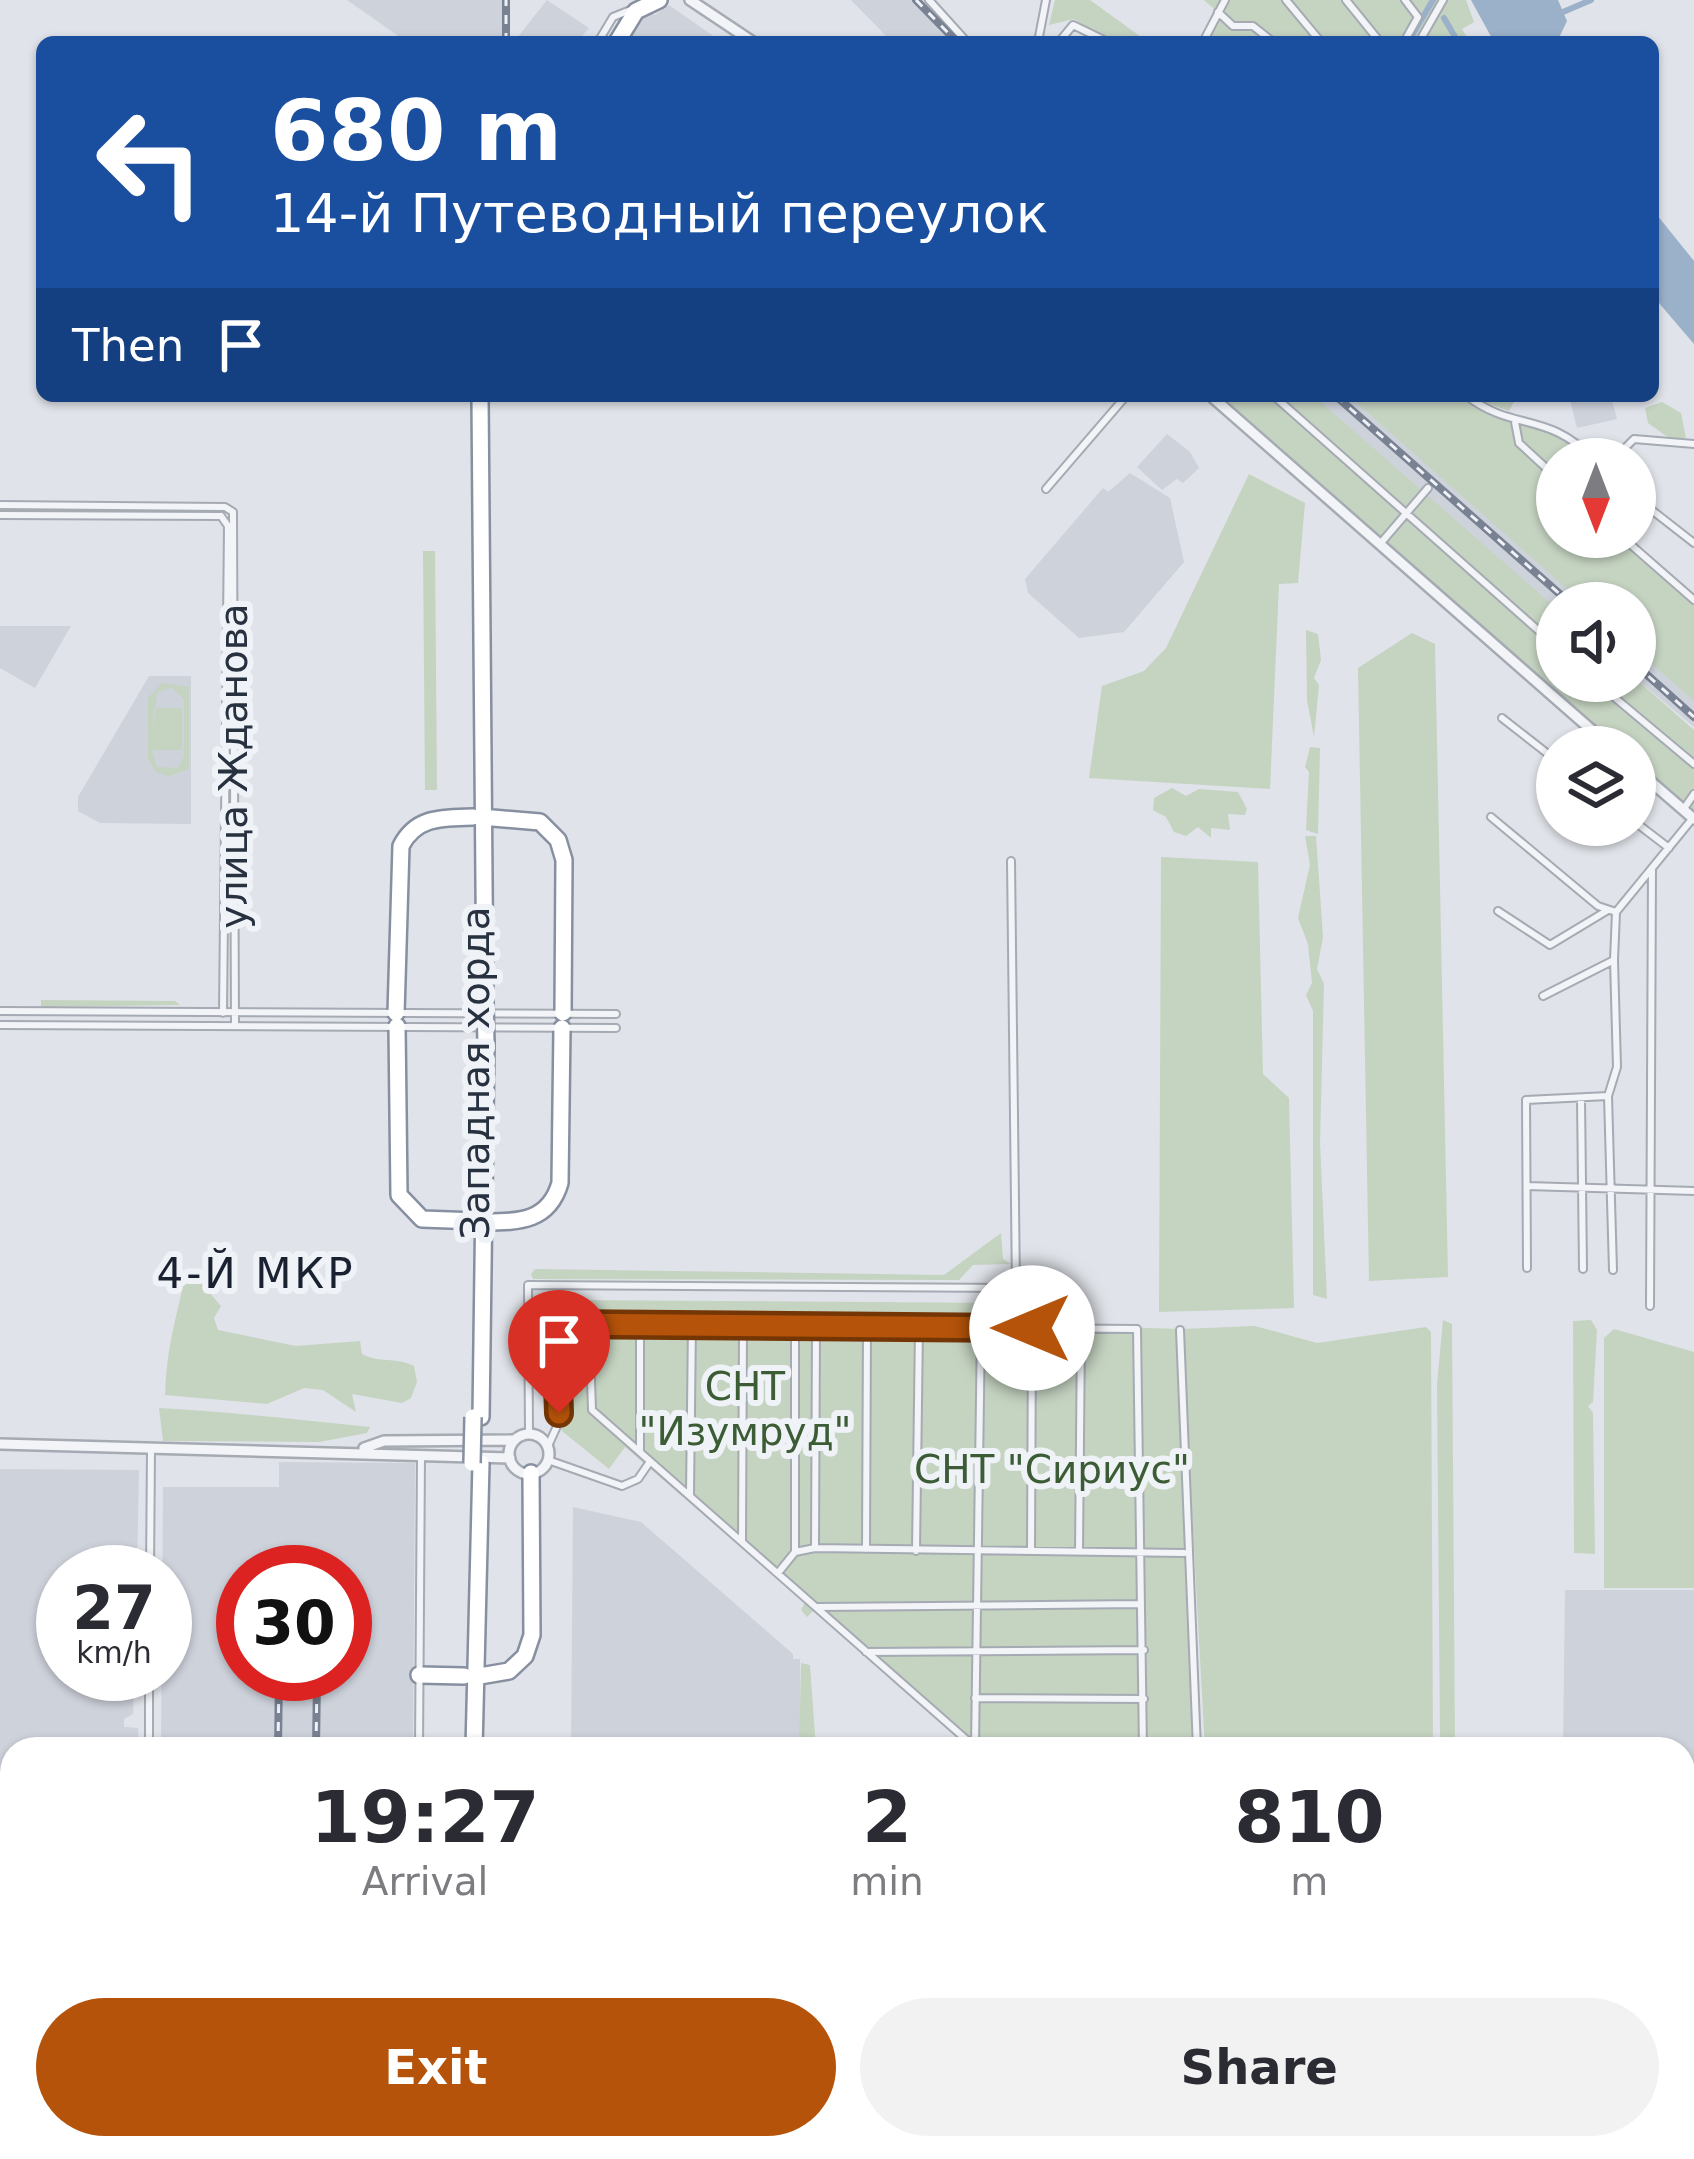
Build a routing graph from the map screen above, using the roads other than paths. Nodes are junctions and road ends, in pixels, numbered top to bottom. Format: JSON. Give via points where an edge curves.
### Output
{"nodes":[{"id":1,"x":656,"y":0,"type":"edge"},
{"id":2,"x":690,"y":0,"type":"edge"},
{"id":3,"x":929,"y":0,"type":"edge"},
{"id":4,"x":1046,"y":0,"type":"edge"},
{"id":5,"x":1225,"y":0,"type":"edge"},
{"id":6,"x":1286,"y":0,"type":"edge"},
{"id":7,"x":1346,"y":0,"type":"edge"},
{"id":8,"x":1405,"y":0,"type":"edge"},
{"id":9,"x":1443,"y":0,"type":"edge"},
{"id":10,"x":1216,"y":8,"type":"junction"},
{"id":11,"x":602,"y":36,"type":"edge"},
{"id":12,"x":621,"y":36,"type":"edge"},
{"id":13,"x":743,"y":36,"type":"edge"},
{"id":14,"x":962,"y":36,"type":"edge"},
{"id":15,"x":1040,"y":36,"type":"edge"},
{"id":16,"x":1064,"y":36,"type":"edge"},
{"id":17,"x":1096,"y":36,"type":"edge"},
{"id":18,"x":1205,"y":36,"type":"edge"},
{"id":19,"x":1266,"y":36,"type":"edge"},
{"id":20,"x":1317,"y":36,"type":"edge"},
{"id":21,"x":1375,"y":36,"type":"edge"},
{"id":22,"x":1407,"y":36,"type":"edge"},
{"id":23,"x":1423,"y":36,"type":"edge"},
{"id":24,"x":476,"y":402,"type":"edge"},
{"id":25,"x":1121,"y":402,"type":"edge"},
{"id":26,"x":1217,"y":402,"type":"edge"},
{"id":27,"x":1281,"y":402,"type":"edge"},
{"id":28,"x":1478,"y":402,"type":"edge"},
{"id":29,"x":1515,"y":422,"type":"junction"},
{"id":30,"x":1572,"y":438,"type":"edge"},
{"id":31,"x":1656,"y":442,"type":"edge"},
{"id":32,"x":1694,"y":444,"type":"edge"},
{"id":33,"x":1536,"y":458,"type":"edge"},
{"id":34,"x":1428,"y":488,"type":"dead end"},
{"id":35,"x":1046,"y":489,"type":"dead end"},
{"id":36,"x":0,"y":506,"type":"edge"},
{"id":37,"x":225,"y":510,"type":"junction"},
{"id":38,"x":1407,"y":512,"type":"junction"},
{"id":39,"x":1656,"y":513,"type":"edge"},
{"id":40,"x":0,"y":515,"type":"edge"},
{"id":41,"x":1694,"y":543,"type":"edge"},
{"id":42,"x":1380,"y":544,"type":"junction"},
{"id":43,"x":1646,"y":558,"type":"edge"},
{"id":44,"x":1694,"y":600,"type":"edge"},
{"id":45,"x":1536,"y":628,"type":"edge"},
{"id":46,"x":1620,"y":702,"type":"edge"},
{"id":47,"x":1502,"y":718,"type":"dead end"},
{"id":48,"x":1587,"y":726,"type":"edge"},
{"id":49,"x":1536,"y":745,"type":"edge"},
{"id":50,"x":1694,"y":764,"type":"edge"},
{"id":51,"x":1656,"y":786,"type":"edge"},
{"id":52,"x":1694,"y":794,"type":"edge"},
{"id":53,"x":1683,"y":810,"type":"junction"},
{"id":54,"x":477,"y":817,"type":"junction"},
{"id":55,"x":1491,"y":817,"type":"dead end"},
{"id":56,"x":1694,"y":819,"type":"edge"},
{"id":57,"x":1656,"y":838,"type":"edge"},
{"id":58,"x":1669,"y":848,"type":"junction"},
{"id":59,"x":1011,"y":862,"type":"dead end"},
{"id":60,"x":1652,"y":868,"type":"junction"},
{"id":61,"x":1498,"y":910,"type":"dead end"},
{"id":62,"x":1612,"y":911,"type":"junction"},
{"id":63,"x":1614,"y":959,"type":"junction"},
{"id":64,"x":1543,"y":996,"type":"dead end"},
{"id":65,"x":0,"y":1011,"type":"edge"},
{"id":66,"x":195,"y":1012,"type":"junction"},
{"id":67,"x":228,"y":1012,"type":"junction"},
{"id":68,"x":616,"y":1014,"type":"dead end"},
{"id":69,"x":396,"y":1020,"type":"junction"},
{"id":70,"x":562,"y":1020,"type":"junction"},
{"id":71,"x":0,"y":1024,"type":"edge"},
{"id":72,"x":196,"y":1026,"type":"junction"},
{"id":73,"x":223,"y":1026,"type":"junction"},
{"id":74,"x":235,"y":1026,"type":"junction"},
{"id":75,"x":616,"y":1028,"type":"dead end"},
{"id":76,"x":1609,"y":1096,"type":"junction"},
{"id":77,"x":1581,"y":1099,"type":"junction"},
{"id":78,"x":1582,"y":1185,"type":"junction"},
{"id":79,"x":1527,"y":1186,"type":"junction"},
{"id":80,"x":1615,"y":1186,"type":"junction"},
{"id":81,"x":1653,"y":1188,"type":"junction"},
{"id":82,"x":1694,"y":1191,"type":"edge"},
{"id":83,"x":481,"y":1222,"type":"junction"},
{"id":84,"x":1527,"y":1268,"type":"dead end"},
{"id":85,"x":1582,"y":1269,"type":"dead end"},
{"id":86,"x":1613,"y":1270,"type":"dead end"},
{"id":87,"x":1650,"y":1306,"type":"dead end"},
{"id":88,"x":589,"y":1323,"type":"junction"},
{"id":89,"x":640,"y":1323,"type":"junction"},
{"id":90,"x":692,"y":1323,"type":"junction"},
{"id":91,"x":743,"y":1325,"type":"junction"},
{"id":92,"x":795,"y":1326,"type":"junction"},
{"id":93,"x":816,"y":1327,"type":"junction"},
{"id":94,"x":868,"y":1327,"type":"junction"},
{"id":95,"x":919,"y":1327,"type":"junction"},
{"id":96,"x":981,"y":1328,"type":"junction"},
{"id":97,"x":1032,"y":1328,"type":"junction"},
{"id":98,"x":1081,"y":1329,"type":"junction"},
{"id":99,"x":1180,"y":1330,"type":"dead end"},
{"id":100,"x":529,"y":1434,"type":"junction"},
{"id":101,"x":515,"y":1440,"type":"junction"},
{"id":102,"x":0,"y":1444,"type":"edge"},
{"id":103,"x":152,"y":1446,"type":"junction"},
{"id":104,"x":548,"y":1446,"type":"junction"},
{"id":105,"x":358,"y":1450,"type":"junction"},
{"id":106,"x":421,"y":1451,"type":"junction"},
{"id":107,"x":640,"y":1454,"type":"junction"},
{"id":108,"x":510,"y":1458,"type":"junction"},
{"id":109,"x":548,"y":1460,"type":"junction"},
{"id":110,"x":649,"y":1463,"type":"junction"},
{"id":111,"x":531,"y":1473,"type":"junction"},
{"id":112,"x":690,"y":1495,"type":"junction"},
{"id":113,"x":742,"y":1541,"type":"junction"},
{"id":114,"x":151,"y":1545,"type":"edge"},
{"id":115,"x":815,"y":1548,"type":"junction"},
{"id":116,"x":866,"y":1549,"type":"junction"},
{"id":117,"x":916,"y":1551,"type":"junction"},
{"id":118,"x":977,"y":1551,"type":"junction"},
{"id":119,"x":1030,"y":1551,"type":"junction"},
{"id":120,"x":1079,"y":1551,"type":"junction"},
{"id":121,"x":795,"y":1552,"type":"junction"},
{"id":122,"x":1140,"y":1552,"type":"junction"},
{"id":123,"x":1186,"y":1553,"type":"junction"},
{"id":124,"x":778,"y":1573,"type":"junction"},
{"id":125,"x":976,"y":1604,"type":"junction"},
{"id":126,"x":1142,"y":1604,"type":"junction"},
{"id":127,"x":818,"y":1606,"type":"junction"},
{"id":128,"x":1144,"y":1651,"type":"junction"},
{"id":129,"x":866,"y":1652,"type":"junction"},
{"id":130,"x":976,"y":1652,"type":"junction"},
{"id":131,"x":419,"y":1675,"type":"junction"},
{"id":132,"x":469,"y":1676,"type":"junction"},
{"id":133,"x":975,"y":1698,"type":"junction"},
{"id":134,"x":1144,"y":1699,"type":"junction"},
{"id":135,"x":149,"y":1701,"type":"edge"},
{"id":136,"x":149,"y":1737,"type":"edge"},
{"id":137,"x":419,"y":1737,"type":"edge"},
{"id":138,"x":465,"y":1737,"type":"edge"},
{"id":139,"x":473,"y":1737,"type":"edge"},
{"id":140,"x":963,"y":1737,"type":"edge"},
{"id":141,"x":976,"y":1737,"type":"edge"},
{"id":142,"x":1143,"y":1737,"type":"edge"},
{"id":143,"x":1196,"y":1737,"type":"edge"}],
"edges":[{"from":1,"to":11,"type":"street","via":[[613,17]]},
{"from":1,"to":12,"type":"highway","via":[[636,11]]},
{"from":2,"to":13,"type":"street"},
{"from":3,"to":14,"type":"street"},
{"from":4,"to":15,"type":"street"},
{"from":5,"to":10,"type":"street"},
{"from":6,"to":20,"type":"street"},
{"from":7,"to":21,"type":"street"},
{"from":8,"to":22,"type":"street","via":[[1418,17]]},
{"from":9,"to":23,"type":"street"},
{"from":10,"to":18,"type":"street"},
{"from":10,"to":19,"type":"street","via":[[1233,26]]},
{"from":16,"to":17,"type":"street","via":[[1073,25]]},
{"from":24,"to":54,"type":"highway","name":"Западная хорда"},
{"from":25,"to":35,"type":"street"},
{"from":26,"to":42,"type":"street"},
{"from":27,"to":38,"type":"street"},
{"from":28,"to":29,"type":"street"},
{"from":29,"to":30,"type":"street","via":[[1550,424]]},
{"from":29,"to":33,"type":"street","via":[[1519,442]]},
{"from":31,"to":32,"type":"street"},
{"from":34,"to":38,"type":"street"},
{"from":36,"to":37,"type":"street"},
{"from":37,"to":40,"type":"street"},
{"from":37,"to":67,"type":"street","name":"улица Жданова","via":[[234,515]]},
{"from":38,"to":42,"type":"street"},
{"from":38,"to":45,"type":"street"},
{"from":39,"to":41,"type":"street"},
{"from":42,"to":48,"type":"street"},
{"from":43,"to":44,"type":"street"},
{"from":46,"to":50,"type":"street"},
{"from":47,"to":49,"type":"street"},
{"from":51,"to":53,"type":"street"},
{"from":52,"to":53,"type":"street"},
{"from":53,"to":56,"type":"street"},
{"from":54,"to":69,"type":"highway","via":[[418,824],[401,846]]},
{"from":54,"to":70,"type":"highway","via":[[540,822],[558,840]]},
{"from":54,"to":83,"type":"highway","name":"Западная хорда","bridge":true},
{"from":55,"to":62,"type":"street"},
{"from":56,"to":58,"type":"street"},
{"from":57,"to":58,"type":"street"},
{"from":58,"to":60,"type":"street"},
{"from":59,"to":100,"type":"street","via":[[1016,1288],[528,1285]]},
{"from":60,"to":62,"type":"street"},
{"from":60,"to":81,"type":"street"},
{"from":61,"to":62,"type":"street","via":[[1550,945]]},
{"from":62,"to":63,"type":"street"},
{"from":63,"to":64,"type":"street"},
{"from":63,"to":76,"type":"street","via":[[1617,1067]]},
{"from":65,"to":66,"type":"street"},
{"from":66,"to":67,"type":"street"},
{"from":66,"to":72,"type":"street"},
{"from":67,"to":69,"type":"street"},
{"from":67,"to":73,"type":"street","name":"улица Жданова"},
{"from":67,"to":74,"type":"street","name":"улица Жданова"},
{"from":68,"to":70,"type":"street"},
{"from":69,"to":70,"type":"street"},
{"from":69,"to":70,"type":"street"},
{"from":69,"to":74,"type":"street"},
{"from":69,"to":83,"type":"highway","via":[[399,1195],[422,1219]]},
{"from":70,"to":75,"type":"street"},
{"from":70,"to":83,"type":"highway","via":[[556,1199],[529,1219]]},
{"from":71,"to":72,"type":"street"},
{"from":72,"to":73,"type":"street"},
{"from":73,"to":74,"type":"street"},
{"from":76,"to":77,"type":"street"},
{"from":76,"to":80,"type":"street"},
{"from":77,"to":78,"type":"street"},
{"from":77,"to":79,"type":"street","via":[[1526,1100]]},
{"from":78,"to":79,"type":"street"},
{"from":78,"to":80,"type":"street"},
{"from":78,"to":85,"type":"street"},
{"from":79,"to":84,"type":"street"},
{"from":80,"to":81,"type":"street"},
{"from":80,"to":86,"type":"street"},
{"from":81,"to":82,"type":"street"},
{"from":81,"to":87,"type":"street"},
{"from":83,"to":132,"type":"highway","name":"Западная хорда","bridge":true},
{"from":88,"to":89,"type":"street"},
{"from":88,"to":104,"type":"street","via":[[556,1324],[558,1424]]},
{"from":88,"to":107,"type":"street","via":[[592,1410]]},
{"from":89,"to":90,"type":"street"},
{"from":89,"to":107,"type":"street"},
{"from":90,"to":91,"type":"street"},
{"from":90,"to":112,"type":"street"},
{"from":91,"to":92,"type":"street"},
{"from":91,"to":113,"type":"street"},
{"from":92,"to":93,"type":"street"},
{"from":92,"to":121,"type":"street"},
{"from":93,"to":94,"type":"street"},
{"from":93,"to":115,"type":"street"},
{"from":94,"to":95,"type":"street"},
{"from":94,"to":116,"type":"street"},
{"from":95,"to":96,"type":"street"},
{"from":95,"to":117,"type":"street"},
{"from":96,"to":97,"type":"street"},
{"from":96,"to":118,"type":"street"},
{"from":97,"to":98,"type":"street"},
{"from":97,"to":119,"type":"street"},
{"from":98,"to":120,"type":"street"},
{"from":98,"to":122,"type":"street","via":[[1137,1329]]},
{"from":99,"to":123,"type":"street"},
{"from":100,"to":101,"type":"street"},
{"from":100,"to":104,"type":"street"},
{"from":101,"to":105,"type":"street","via":[[384,1441]]},
{"from":101,"to":108,"type":"street"},
{"from":102,"to":103,"type":"street"},
{"from":103,"to":105,"type":"street"},
{"from":103,"to":114,"type":"street"},
{"from":104,"to":109,"type":"street"},
{"from":105,"to":106,"type":"street"},
{"from":106,"to":108,"type":"street"},
{"from":106,"to":131,"type":"street"},
{"from":107,"to":110,"type":"street"},
{"from":108,"to":111,"type":"street"},
{"from":109,"to":110,"type":"street","via":[[622,1486]]},
{"from":109,"to":111,"type":"street"},
{"from":110,"to":112,"type":"street"},
{"from":111,"to":132,"type":"highway","via":[[529,1647],[509,1671]]},
{"from":112,"to":113,"type":"street"},
{"from":113,"to":124,"type":"street"},
{"from":115,"to":116,"type":"street"},
{"from":115,"to":121,"type":"street"},
{"from":116,"to":117,"type":"street"},
{"from":117,"to":118,"type":"street"},
{"from":118,"to":119,"type":"street"},
{"from":118,"to":125,"type":"street"},
{"from":119,"to":120,"type":"street"},
{"from":120,"to":122,"type":"street"},
{"from":121,"to":124,"type":"street"},
{"from":122,"to":123,"type":"street"},
{"from":122,"to":126,"type":"street"},
{"from":123,"to":143,"type":"street"},
{"from":124,"to":127,"type":"street"},
{"from":125,"to":126,"type":"street"},
{"from":125,"to":127,"type":"street"},
{"from":125,"to":130,"type":"street"},
{"from":126,"to":128,"type":"street"},
{"from":127,"to":129,"type":"street"},
{"from":128,"to":130,"type":"street"},
{"from":128,"to":134,"type":"street"},
{"from":129,"to":130,"type":"street"},
{"from":129,"to":140,"type":"street"},
{"from":130,"to":133,"type":"street"},
{"from":131,"to":132,"type":"highway"},
{"from":131,"to":137,"type":"street"},
{"from":132,"to":138,"type":"highway","name":"Западная хорда"},
{"from":132,"to":139,"type":"highway","name":"Западная хорда"},
{"from":133,"to":134,"type":"street"},
{"from":133,"to":141,"type":"street"},
{"from":134,"to":142,"type":"street"},
{"from":135,"to":136,"type":"street"}]}
